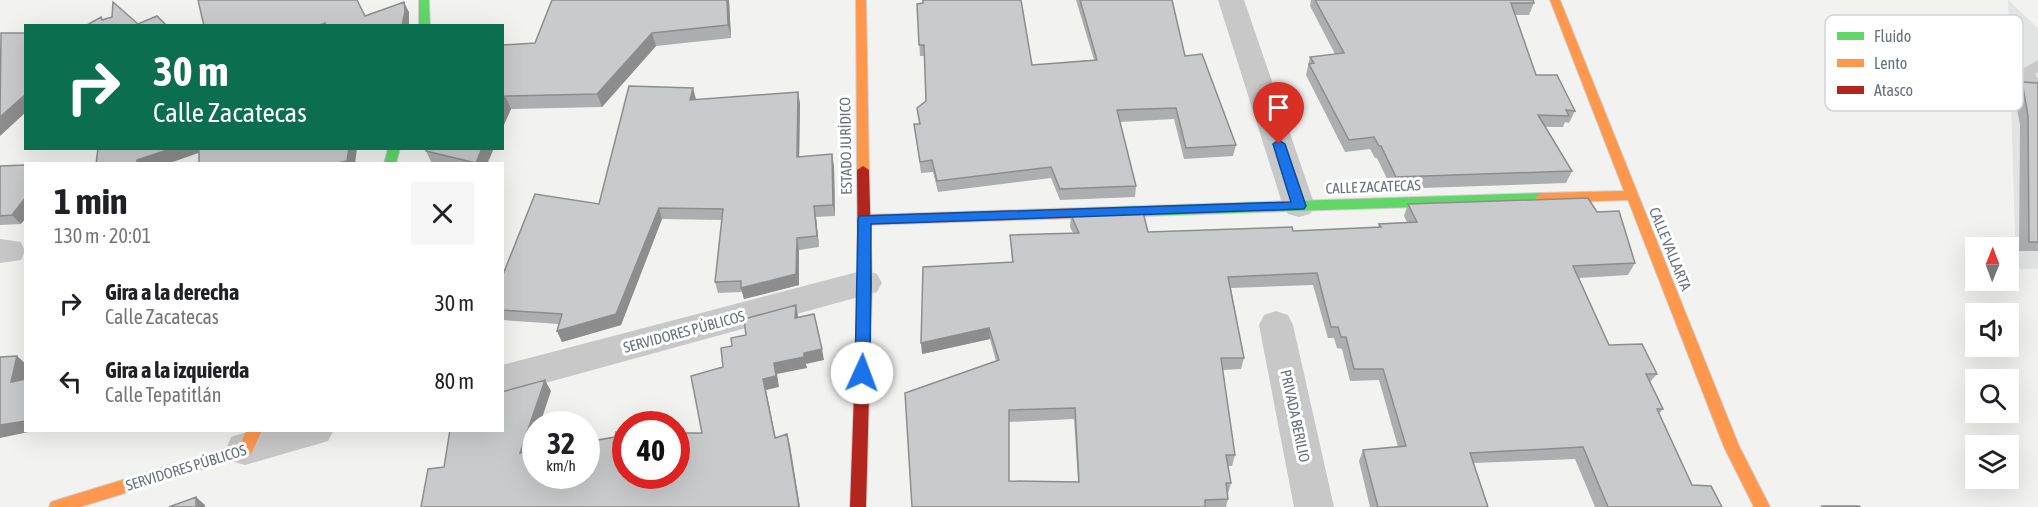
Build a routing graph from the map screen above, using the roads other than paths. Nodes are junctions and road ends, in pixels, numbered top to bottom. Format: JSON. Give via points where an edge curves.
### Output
{"nodes":[{"id":1,"x":424,"y":0,"type":"edge"},
{"id":2,"x":861,"y":0,"type":"edge"},
{"id":3,"x":1231,"y":0,"type":"edge"},
{"id":4,"x":1556,"y":0,"type":"edge"},
{"id":5,"x":426,"y":24,"type":"edge"},
{"id":6,"x":2038,"y":65,"type":"edge"},
{"id":7,"x":2038,"y":89,"type":"edge"},
{"id":8,"x":1631,"y":195,"type":"junction"},
{"id":9,"x":1299,"y":206,"type":"junction"},
{"id":10,"x":864,"y":220,"type":"junction"},
{"id":11,"x":865,"y":283,"type":"junction"},
{"id":12,"x":1276,"y":326,"type":"dead end"},
{"id":13,"x":504,"y":379,"type":"edge"},
{"id":14,"x":302,"y":432,"type":"edge"},
{"id":15,"x":250,"y":440,"type":"edge"},
{"id":16,"x":57,"y":507,"type":"edge"},
{"id":17,"x":858,"y":507,"type":"edge"},
{"id":18,"x":1314,"y":507,"type":"edge"},
{"id":19,"x":1762,"y":507,"type":"edge"}],
"edges":[{"from":1,"to":5,"type":"street"},
{"from":2,"to":10,"type":"street","name":"ESTADO JURÍDICO"},
{"from":3,"to":9,"type":"street"},
{"from":4,"to":8,"type":"street","name":"CALLE VALLARTA"},
{"from":6,"to":7,"type":"lane","via":[[2027,72]]},
{"from":8,"to":9,"type":"street","name":"CALLE ZACATECAS"},
{"from":8,"to":19,"type":"street","name":"CALLE VALLARTA","via":[[1732,447]]},
{"from":9,"to":10,"type":"street","name":"CALLE ZACATECAS"},
{"from":10,"to":11,"type":"street","name":"ESTADO JURÍDICO"},
{"from":11,"to":13,"type":"street","name":"SERVIDORES PÚBLICOS"},
{"from":11,"to":17,"type":"street","name":"ESTADO JURÍDICO"},
{"from":12,"to":18,"type":"street","name":"PRIVADA BERILIO"},
{"from":14,"to":15,"type":"street","name":"SERVIDORES PÚBLICOS"},
{"from":15,"to":16,"type":"street","name":"SERVIDORES PÚBLICOS"}]}
